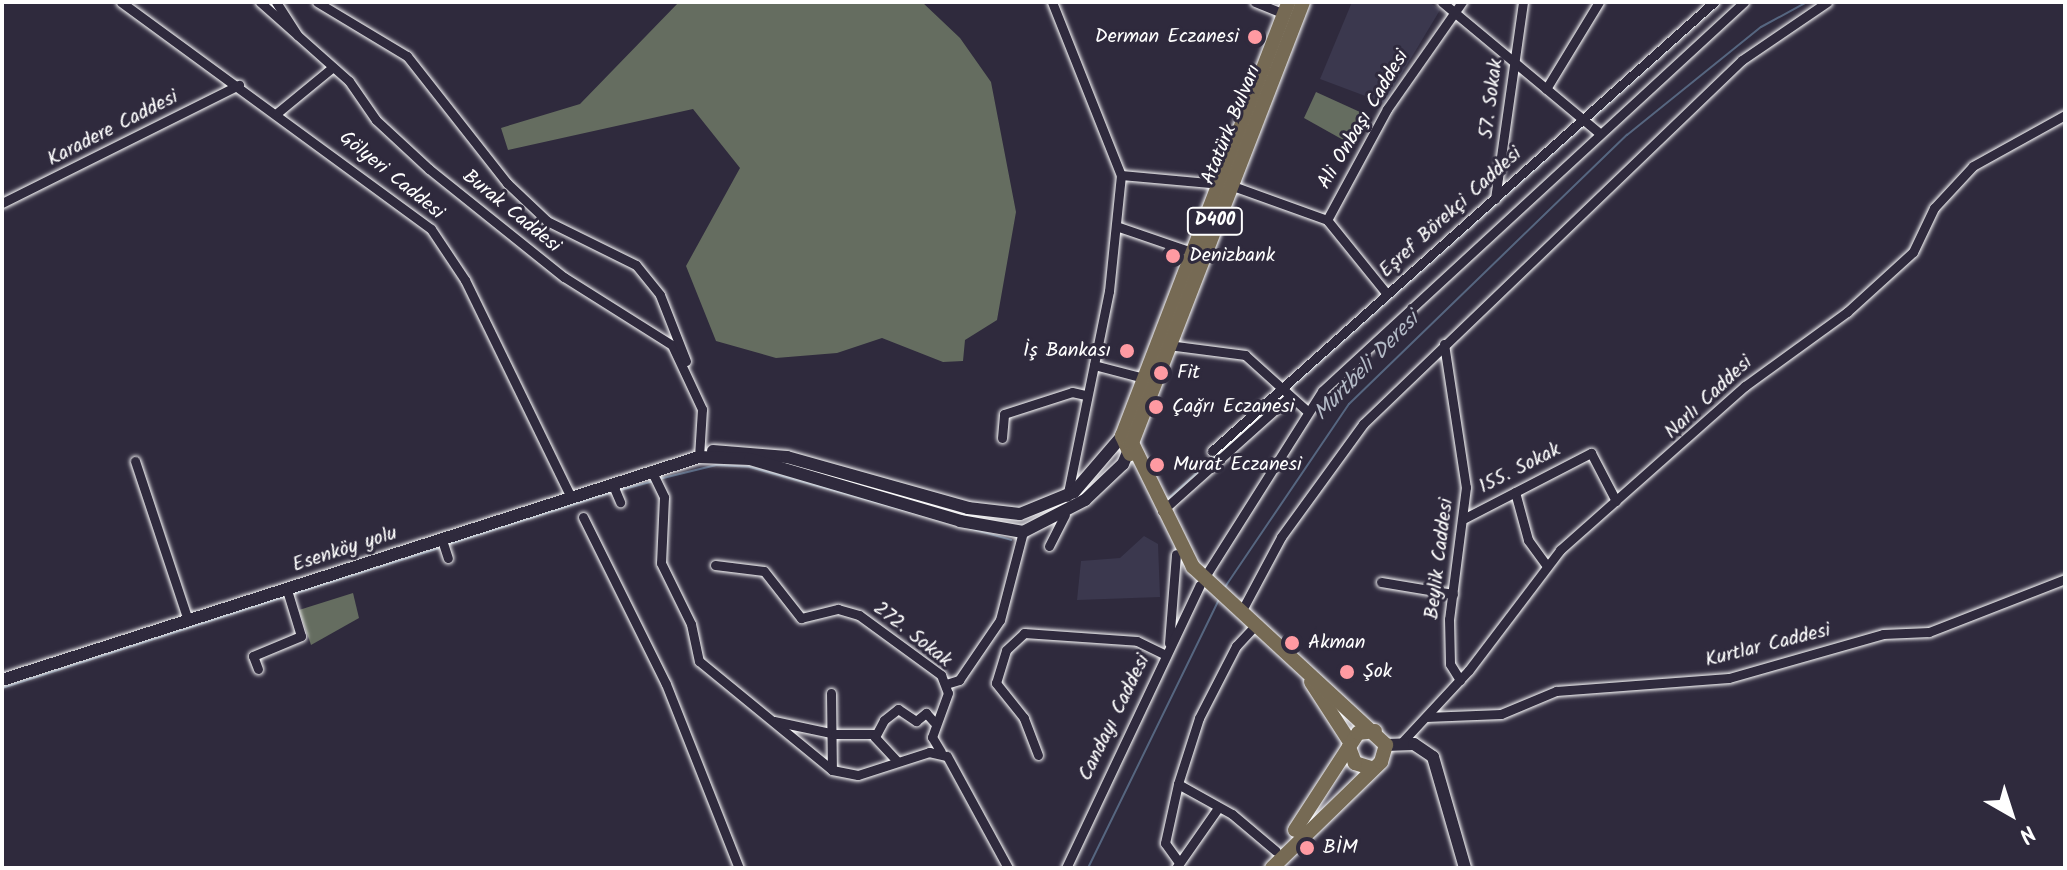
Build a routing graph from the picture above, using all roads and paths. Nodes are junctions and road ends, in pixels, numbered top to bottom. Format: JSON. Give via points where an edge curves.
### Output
{"nodes":[{"id":1,"x":121,"y":2,"type":"edge"},
{"id":2,"x":260,"y":2,"type":"edge"},
{"id":3,"x":276,"y":2,"type":"edge"},
{"id":4,"x":317,"y":2,"type":"edge"},
{"id":5,"x":1052,"y":2,"type":"edge"},
{"id":6,"x":1255,"y":2,"type":"edge"},
{"id":7,"x":1303,"y":2,"type":"edge"},
{"id":8,"x":1442,"y":2,"type":"edge"},
{"id":9,"x":1462,"y":2,"type":"edge"},
{"id":10,"x":1523,"y":2,"type":"edge"},
{"id":11,"x":1599,"y":2,"type":"edge"},
{"id":12,"x":1714,"y":2,"type":"edge"},
{"id":13,"x":1744,"y":2,"type":"edge"},
{"id":14,"x":1827,"y":2,"type":"edge"},
{"id":15,"x":1286,"y":8,"type":"edge"},
{"id":16,"x":1453,"y":10,"type":"junction"},
{"id":17,"x":300,"y":39,"type":"junction"},
{"id":18,"x":1514,"y":62,"type":"junction"},
{"id":19,"x":333,"y":67,"type":"junction"},
{"id":20,"x":239,"y":85,"type":"junction"},
{"id":21,"x":1546,"y":89,"type":"junction"},
{"id":22,"x":277,"y":113,"type":"junction"},
{"id":23,"x":2065,"y":115,"type":"edge"},
{"id":24,"x":1588,"y":124,"type":"junction"},
{"id":25,"x":1121,"y":175,"type":"junction"},
{"id":26,"x":1224,"y":185,"type":"junction"},
{"id":27,"x":1495,"y":199,"type":"junction"},
{"id":28,"x":2,"y":203,"type":"edge"},
{"id":29,"x":1327,"y":220,"type":"junction"},
{"id":30,"x":1116,"y":226,"type":"junction"},
{"id":31,"x":1189,"y":251,"type":"junction"},
{"id":32,"x":1387,"y":294,"type":"junction"},
{"id":33,"x":1444,"y":344,"type":"junction"},
{"id":34,"x":1168,"y":345,"type":"junction"},
{"id":35,"x":1094,"y":365,"type":"junction"},
{"id":36,"x":688,"y":367,"type":"junction"},
{"id":37,"x":1144,"y":378,"type":"junction"},
{"id":38,"x":1286,"y":392,"type":"junction"},
{"id":39,"x":1085,"y":395,"type":"junction"},
{"id":40,"x":1306,"y":410,"type":"junction"},
{"id":41,"x":1002,"y":438,"type":"dead end"},
{"id":42,"x":1128,"y":447,"type":"junction"},
{"id":43,"x":1212,"y":451,"type":"dead end"},
{"id":44,"x":699,"y":457,"type":"junction"},
{"id":45,"x":135,"y":461,"type":"dead end"},
{"id":46,"x":653,"y":477,"type":"junction"},
{"id":47,"x":1515,"y":492,"type":"junction"},
{"id":48,"x":571,"y":497,"type":"junction"},
{"id":49,"x":1067,"y":497,"type":"junction"},
{"id":50,"x":1616,"y":501,"type":"junction"},
{"id":51,"x":1162,"y":511,"type":"junction"},
{"id":52,"x":1065,"y":515,"type":"junction"},
{"id":53,"x":583,"y":517,"type":"dead end"},
{"id":54,"x":1465,"y":518,"type":"junction"},
{"id":55,"x":1023,"y":532,"type":"junction"},
{"id":56,"x":1049,"y":546,"type":"dead end"},
{"id":57,"x":1176,"y":554,"type":"junction"},
{"id":58,"x":715,"y":565,"type":"dead end"},
{"id":59,"x":1547,"y":566,"type":"junction"},
{"id":60,"x":2065,"y":579,"type":"edge"},
{"id":61,"x":1381,"y":582,"type":"dead end"},
{"id":62,"x":1205,"y":584,"type":"junction"},
{"id":63,"x":288,"y":594,"type":"junction"},
{"id":64,"x":1453,"y":594,"type":"junction"},
{"id":65,"x":1240,"y":616,"type":"junction"},
{"id":66,"x":188,"y":620,"type":"junction"},
{"id":67,"x":1251,"y":630,"type":"junction"},
{"id":68,"x":1166,"y":655,"type":"junction"},
{"id":69,"x":258,"y":669,"type":"dead end"},
{"id":70,"x":2,"y":680,"type":"edge"},
{"id":71,"x":1460,"y":680,"type":"junction"},
{"id":72,"x":946,"y":684,"type":"junction"},
{"id":73,"x":831,"y":693,"type":"dead end"},
{"id":74,"x":1426,"y":717,"type":"junction"},
{"id":75,"x":774,"y":721,"type":"junction"},
{"id":76,"x":934,"y":722,"type":"junction"},
{"id":77,"x":1375,"y":731,"type":"junction"},
{"id":78,"x":835,"y":734,"type":"junction"},
{"id":79,"x":875,"y":734,"type":"junction"},
{"id":80,"x":1402,"y":742,"type":"junction"},
{"id":81,"x":1349,"y":744,"type":"junction"},
{"id":82,"x":1386,"y":745,"type":"junction"},
{"id":83,"x":941,"y":752,"type":"junction"},
{"id":84,"x":1038,"y":755,"type":"dead end"},
{"id":85,"x":897,"y":761,"type":"junction"},
{"id":86,"x":1371,"y":768,"type":"junction"},
{"id":87,"x":832,"y":770,"type":"junction"},
{"id":88,"x":1178,"y":784,"type":"junction"},
{"id":89,"x":1218,"y":808,"type":"junction"},
{"id":90,"x":1276,"y":851,"type":"junction"},
{"id":91,"x":1177,"y":864,"type":"edge"},
{"id":92,"x":739,"y":868,"type":"edge"},
{"id":93,"x":1008,"y":868,"type":"edge"},
{"id":94,"x":1066,"y":868,"type":"edge"},
{"id":95,"x":1261,"y":868,"type":"edge"},
{"id":96,"x":1272,"y":868,"type":"edge"},
{"id":97,"x":1465,"y":868,"type":"edge"}],
"edges":[{"from":1,"to":20,"type":"street","name":"Gölyeri Caddesi"},
{"from":2,"to":17,"type":"street","name":"Burak Caddesi"},
{"from":3,"to":17,"type":"street"},
{"from":4,"to":36,"type":"street","via":[[407,56],[507,183],[547,221],[636,265],[660,295]]},
{"from":5,"to":25,"type":"street"},
{"from":6,"to":15,"type":"street"},
{"from":7,"to":26,"type":"main road","name":"Atatürk Bulvarı","number":"D400"},
{"from":8,"to":16,"type":"street"},
{"from":9,"to":16,"type":"street","name":"Ali Onbaşı Caddesi"},
{"from":10,"to":18,"type":"street","name":"57. Sokak"},
{"from":11,"to":21,"type":"street"},
{"from":12,"to":24,"type":"street","name":"Eşref Börekçi Caddesi"},
{"from":13,"to":24,"type":"street"},
{"from":14,"to":33,"type":"street","via":[[1742,60]]},
{"from":15,"to":26,"type":"main road","name":"Atatürk Bulvarı","number":"D400"},
{"from":16,"to":18,"type":"street"},
{"from":16,"to":29,"type":"street","name":"Ali Onbaşı Caddesi"},
{"from":17,"to":19,"type":"street","name":"Burak Caddesi"},
{"from":18,"to":21,"type":"street"},
{"from":18,"to":27,"type":"street","name":"57. Sokak"},
{"from":19,"to":22,"type":"street"},
{"from":19,"to":36,"type":"street","name":"Burak Caddesi","via":[[429,169],[564,277],[653,327]]},
{"from":20,"to":22,"type":"street","name":"Gölyeri Caddesi"},
{"from":20,"to":28,"type":"street","name":"Karadere Caddesi"},
{"from":21,"to":24,"type":"street"},
{"from":22,"to":48,"type":"street","name":"Gölyeri Caddesi","via":[[405,207],[447,249]]},
{"from":23,"to":50,"type":"street","name":"Narlı Caddesi","via":[[1973,166],[1934,208],[1913,252]]},
{"from":24,"to":27,"type":"street","name":"Eşref Börekçi Caddesi"},
{"from":24,"to":40,"type":"street","name":"Candayı Caddesi"},
{"from":25,"to":26,"type":"street"},
{"from":25,"to":30,"type":"street"},
{"from":26,"to":29,"type":"street"},
{"from":26,"to":31,"type":"main road","name":"Atatürk Bulvarı","number":"D400"},
{"from":26,"to":34,"type":"main road","name":"Atatürk Bulvarı","number":"D400"},
{"from":27,"to":32,"type":"street","name":"Eşref Börekçi Caddesi"},
{"from":29,"to":32,"type":"street","name":"Ali Onbaşı Caddesi"},
{"from":30,"to":31,"type":"street"},
{"from":30,"to":35,"type":"street"},
{"from":31,"to":37,"type":"main road","name":"Atatürk Bulvarı","number":"D400"},
{"from":32,"to":38,"type":"street","name":"Eşref Börekçi Caddesi"},
{"from":33,"to":54,"type":"street","name":"Beylik Caddesi","via":[[1456,388]]},
{"from":33,"to":65,"type":"street","via":[[1363,424],[1281,537]]},
{"from":34,"to":38,"type":"street","via":[[1245,355]]},
{"from":34,"to":42,"type":"main road","name":"Atatürk Bulvarı","number":"D400"},
{"from":35,"to":37,"type":"street"},
{"from":35,"to":39,"type":"street"},
{"from":36,"to":44,"type":"street","name":"Burak Caddesi","via":[[702,409]]},
{"from":37,"to":42,"type":"main road","name":"Atatürk Bulvarı","number":"D400"},
{"from":38,"to":40,"type":"street"},
{"from":38,"to":43,"type":"street","name":"Eşref Börekçi Caddesi"},
{"from":38,"to":51,"type":"street","name":"Eşref Börekçi Caddesi"},
{"from":39,"to":41,"type":"street","via":[[1072,392],[1004,414]]},
{"from":39,"to":49,"type":"street"},
{"from":40,"to":62,"type":"street","name":"Candayı Caddesi"},
{"from":42,"to":49,"type":"street"},
{"from":42,"to":51,"type":"main road"},
{"from":42,"to":52,"type":"street","via":[[1111,477]]},
{"from":42,"to":57,"type":"main road"},
{"from":44,"to":46,"type":"street","name":"Esenköy yolu"},
{"from":44,"to":49,"type":"street","via":[[754,450],[998,514],[1032,514]]},
{"from":44,"to":55,"type":"street","via":[[750,459],[971,524]]},
{"from":45,"to":66,"type":"street"},
{"from":46,"to":48,"type":"street","name":"Esenköy yolu","via":[[616,492]]},
{"from":46,"to":75,"type":"street","via":[[664,510],[661,563],[691,624],[699,661]]},
{"from":47,"to":50,"type":"street","name":"155. Sokak","via":[[1591,453]]},
{"from":47,"to":54,"type":"street","name":"155. Sokak"},
{"from":47,"to":59,"type":"street","via":[[1528,540]]},
{"from":48,"to":63,"type":"street","name":"Esenköy yolu","via":[[444,547]]},
{"from":50,"to":59,"type":"street","name":"Narlı Caddesi"},
{"from":51,"to":62,"type":"main road"},
{"from":52,"to":55,"type":"street"},
{"from":52,"to":56,"type":"street"},
{"from":53,"to":92,"type":"street","via":[[666,684]]},
{"from":54,"to":64,"type":"street","name":"Beylik Caddesi"},
{"from":55,"to":72,"type":"street","via":[[1000,620],[959,680]]},
{"from":57,"to":62,"type":"main road"},
{"from":57,"to":68,"type":"street"},
{"from":58,"to":72,"type":"street","name":"272. Sokak","via":[[764,571],[801,618],[838,609],[859,615]]},
{"from":59,"to":71,"type":"street","name":"Narlı Caddesi"},
{"from":60,"to":74,"type":"street","name":"Kurtlar Caddesi","via":[[1929,632],[1883,634],[1729,678],[1556,691],[1501,714]]},
{"from":61,"to":64,"type":"street"},
{"from":62,"to":65,"type":"main road"},
{"from":62,"to":68,"type":"street","name":"Candayı Caddesi"},
{"from":63,"to":66,"type":"street","name":"Esenköy yolu"},
{"from":63,"to":69,"type":"street","via":[[298,642],[253,656]]},
{"from":64,"to":71,"type":"street","name":"Beylik Caddesi","via":[[1450,664]]},
{"from":65,"to":67,"type":"main road"},
{"from":65,"to":77,"type":"main road"},
{"from":66,"to":70,"type":"street","name":"Esenköy yolu"},
{"from":67,"to":81,"type":"main road","via":[[1315,686]]},
{"from":67,"to":88,"type":"street","via":[[1236,646],[1199,718]]},
{"from":68,"to":84,"type":"street","via":[[1137,641],[1024,633],[1006,650],[996,683],[1024,718]]},
{"from":68,"to":94,"type":"street","name":"Candayı Caddesi"},
{"from":71,"to":74,"type":"street","name":"Narlı Caddesi"},
{"from":72,"to":76,"type":"street","name":"272. Sokak"},
{"from":73,"to":78,"type":"street"},
{"from":74,"to":80,"type":"street","name":"Narlı Caddesi"},
{"from":75,"to":78,"type":"street"},
{"from":75,"to":87,"type":"street"},
{"from":76,"to":79,"type":"street","via":[[926,713],[916,721],[898,709]]},
{"from":76,"to":83,"type":"street"},
{"from":77,"to":81,"type":"main road"},
{"from":77,"to":82,"type":"main road"},
{"from":78,"to":79,"type":"street"},
{"from":78,"to":87,"type":"street"},
{"from":79,"to":85,"type":"street"},
{"from":80,"to":82,"type":"street"},
{"from":80,"to":97,"type":"street","via":[[1427,750],[1445,779]]},
{"from":81,"to":86,"type":"main road","via":[[1355,763]]},
{"from":81,"to":90,"type":"main road"},
{"from":82,"to":86,"type":"main road"},
{"from":83,"to":85,"type":"street"},
{"from":83,"to":93,"type":"street","via":[[965,778],[992,848]]},
{"from":85,"to":87,"type":"street","via":[[858,775]]},
{"from":86,"to":96,"type":"main road"},
{"from":88,"to":89,"type":"street"},
{"from":88,"to":91,"type":"street","via":[[1165,843]]},
{"from":89,"to":90,"type":"street"},
{"from":89,"to":91,"type":"street"},
{"from":90,"to":95,"type":"main road"}]}
